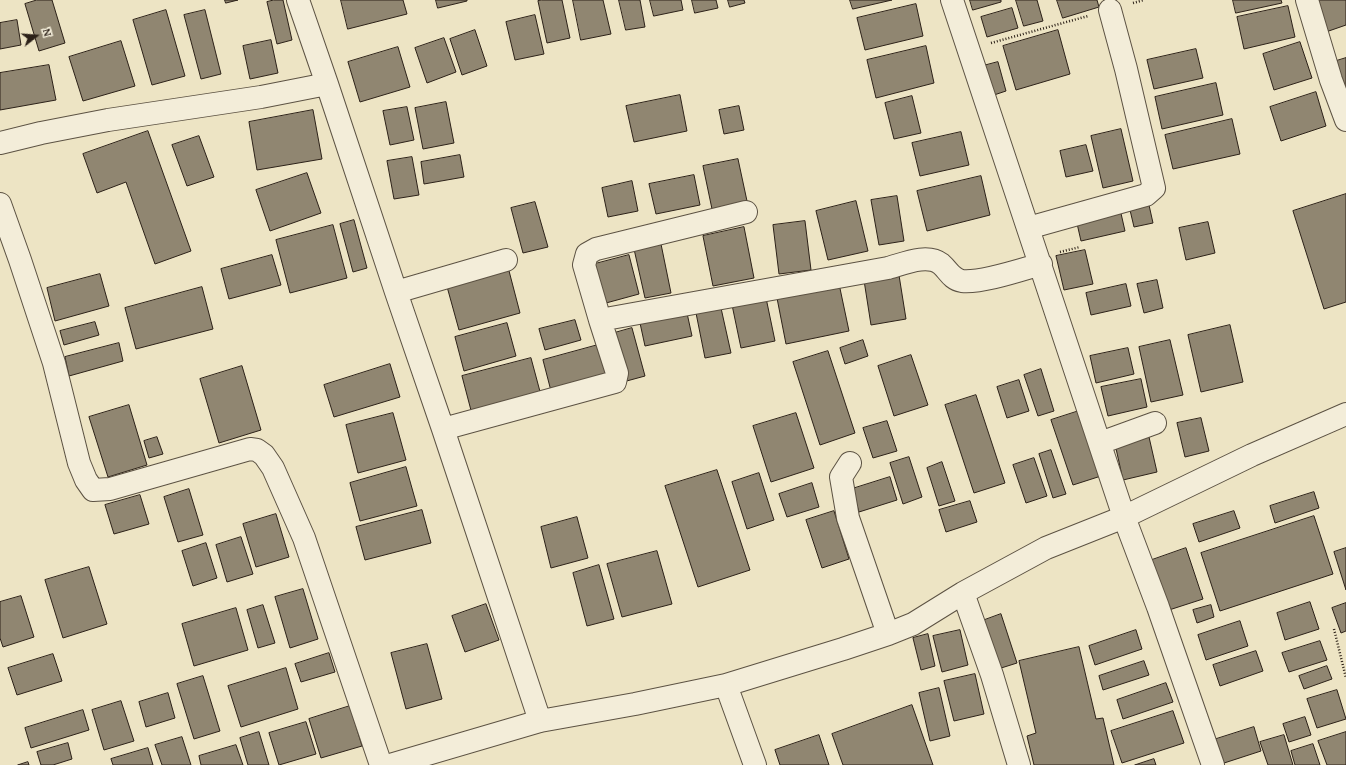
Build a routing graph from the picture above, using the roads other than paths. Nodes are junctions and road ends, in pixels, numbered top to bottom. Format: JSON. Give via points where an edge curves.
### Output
{"nodes":[{"id":1,"x":298,"y":0,"type":"edge"},
{"id":2,"x":952,"y":0,"type":"edge"},
{"id":3,"x":1307,"y":0,"type":"edge"},
{"id":4,"x":1110,"y":10,"type":"road end"},
{"id":5,"x":327,"y":84,"type":"junction"},
{"id":6,"x":1346,"y":120,"type":"edge"},
{"id":7,"x":0,"y":143,"type":"edge"},
{"id":8,"x":0,"y":204,"type":"edge"},
{"id":9,"x":746,"y":212,"type":"dead end"},
{"id":10,"x":1028,"y":228,"type":"junction"},
{"id":11,"x":506,"y":260,"type":"dead end"},
{"id":12,"x":1041,"y":264,"type":"junction"},
{"id":13,"x":396,"y":292,"type":"junction"},
{"id":14,"x":600,"y":320,"type":"junction"},
{"id":15,"x":1346,"y":414,"type":"edge"},
{"id":16,"x":1155,"y":423,"type":"dead end"},
{"id":17,"x":443,"y":429,"type":"junction"},
{"id":18,"x":1100,"y":443,"type":"junction"},
{"id":19,"x":850,"y":462,"type":"dead end"},
{"id":20,"x":1124,"y":517,"type":"junction"},
{"id":21,"x":963,"y":593,"type":"junction"},
{"id":22,"x":888,"y":634,"type":"junction"},
{"id":23,"x":726,"y":685,"type":"junction"},
{"id":24,"x":540,"y":721,"type":"junction"},
{"id":25,"x":381,"y":765,"type":"edge"},
{"id":26,"x":390,"y":765,"type":"edge"},
{"id":27,"x":755,"y":765,"type":"edge"},
{"id":28,"x":1019,"y":765,"type":"edge"},
{"id":29,"x":1213,"y":765,"type":"edge"}],
"edges":[{"from":1,"to":5,"type":"street"},
{"from":2,"to":10,"type":"street"},
{"from":3,"to":6,"type":"street"},
{"from":4,"to":10,"type":"street","via":[[1154,188],[1146,195]]},
{"from":5,"to":7,"type":"street","via":[[196,108],[108,120]]},
{"from":5,"to":13,"type":"street"},
{"from":8,"to":25,"type":"street","via":[[54,363],[79,463],[86,480],[93,490],[110,489],[250,449],[264,455],[273,468],[304,538]]},
{"from":9,"to":14,"type":"street","via":[[596,249],[587,254],[584,265]]},
{"from":10,"to":12,"type":"street"},
{"from":11,"to":13,"type":"street"},
{"from":12,"to":14,"type":"street","via":[[977,280],[962,281],[952,277],[934,260],[925,259],[888,268]]},
{"from":12,"to":18,"type":"street"},
{"from":13,"to":17,"type":"street"},
{"from":14,"to":17,"type":"street","via":[[617,373],[615,382]]},
{"from":15,"to":20,"type":"street","via":[[1252,455]]},
{"from":16,"to":18,"type":"street"},
{"from":17,"to":24,"type":"street"},
{"from":18,"to":20,"type":"street"},
{"from":19,"to":22,"type":"street","via":[[841,477],[848,518]]},
{"from":20,"to":21,"type":"street","via":[[1046,548]]},
{"from":20,"to":29,"type":"street"},
{"from":21,"to":22,"type":"street","via":[[913,624]]},
{"from":21,"to":28,"type":"street","via":[[992,675]]},
{"from":22,"to":23,"type":"street"},
{"from":23,"to":24,"type":"street"},
{"from":23,"to":27,"type":"street"},
{"from":24,"to":26,"type":"street"}]}
